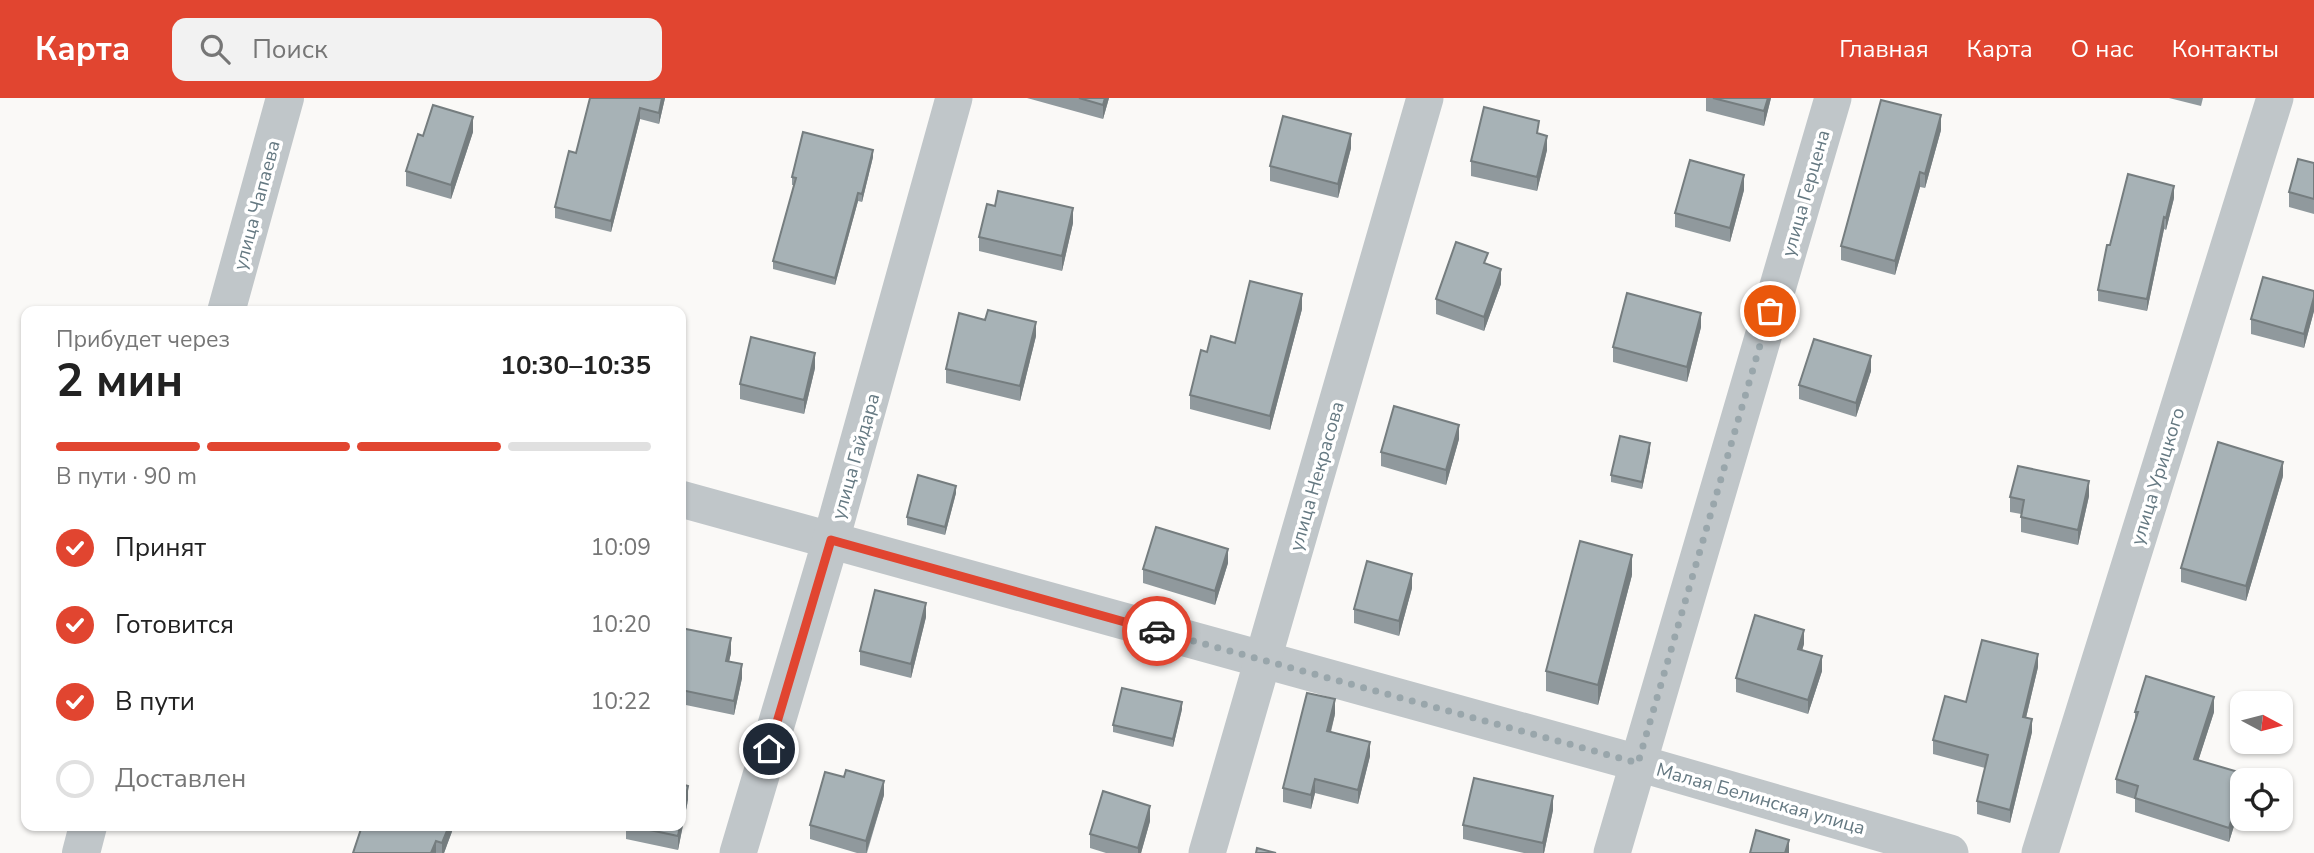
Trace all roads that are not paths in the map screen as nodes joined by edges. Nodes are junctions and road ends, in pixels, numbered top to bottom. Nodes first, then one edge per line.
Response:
1 (285, 98) edge
2 (954, 98) edge
3 (1425, 98) edge
4 (1833, 98) edge
5 (2274, 98) edge
6 (228, 306) edge
7 (686, 500) edge
8 (831, 540) junction
9 (1263, 661) junction
10 (1638, 763) junction
11 (87, 831) edge
12 (81, 853) edge
13 (738, 853) edge
14 (1207, 853) edge
15 (1612, 853) edge
16 (1950, 853) edge
17 (2040, 853) edge

1 - 6 street, улица Чапаева
2 - 8 street, улица Гайдара
3 - 9 street, улица Некрасова
4 - 10 street, улица Герцена
5 - 17 street, улица Урицкого
7 - 8 street, Малая Белинская улица
8 - 9 street, Малая Белинская улица
8 - 13 street, улица Гайдара
9 - 10 street, Малая Белинская улица
9 - 14 street, улица Некрасова
10 - 15 street, улица Герцена
10 - 16 street, Малая Белинская улица
11 - 12 street

